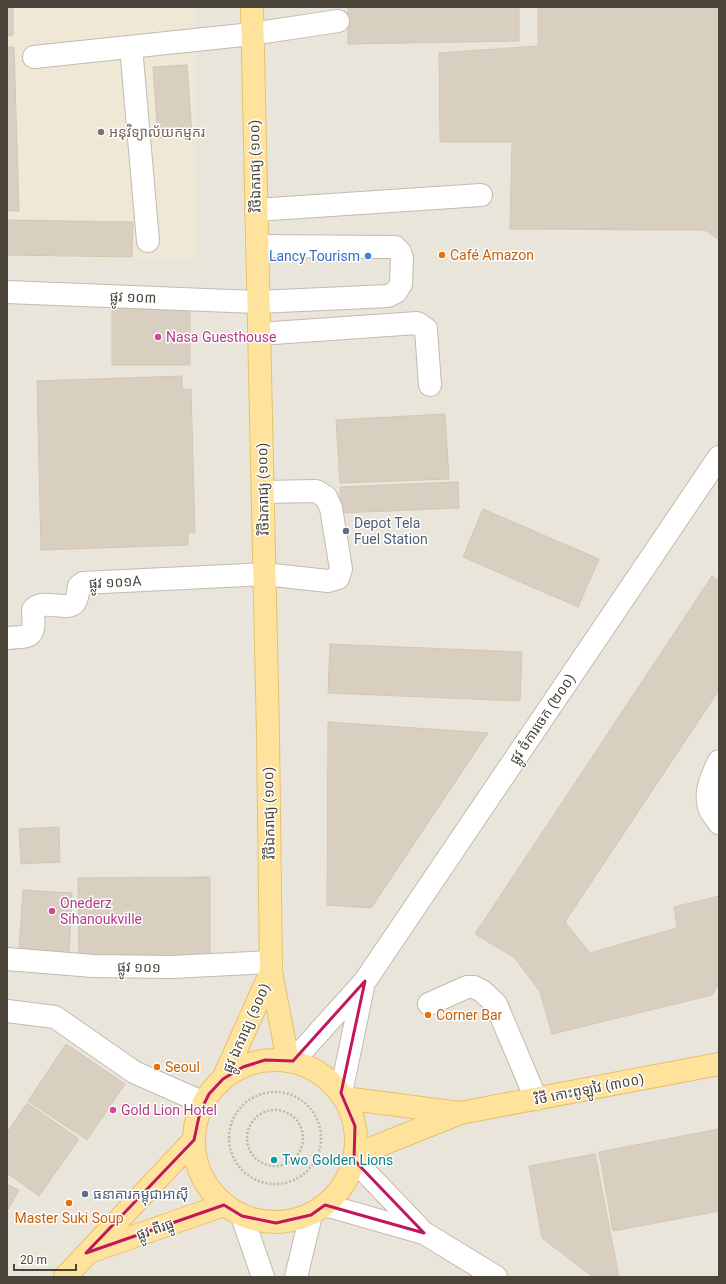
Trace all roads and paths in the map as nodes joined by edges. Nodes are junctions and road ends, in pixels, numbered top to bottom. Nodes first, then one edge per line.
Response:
1 (252, 7) edge
2 (338, 22) dead end
3 (252, 34) junction
4 (131, 47) junction
5 (34, 57) dead end
6 (481, 195) dead end
7 (256, 210) junction
8 (148, 241) dead end
9 (257, 246) junction
10 (7, 292) edge
11 (258, 302) junction
12 (259, 334) junction
13 (430, 385) dead end
14 (719, 457) edge
15 (263, 492) junction
16 (264, 574) junction
17 (7, 638) edge
18 (719, 761) edge
19 (719, 823) edge
20 (7, 959) edge
21 (271, 967) junction
22 (365, 981) junction
23 (429, 1004) dead end
24 (7, 1011) edge
25 (290, 1061) junction
26 (719, 1064) edge
27 (224, 1078) junction
28 (256, 1096) joint
29 (343, 1096) junction
30 (536, 1099) junction
31 (204, 1104) junction
32 (264, 1111) joint
33 (460, 1113) junction
34 (194, 1140) junction
35 (355, 1157) junction
36 (224, 1205) junction
37 (318, 1210) junction
38 (242, 1216) junction
39 (424, 1233) junction
40 (86, 1253) junction
41 (65, 1277) edge
42 (263, 1277) edge
43 (296, 1277) edge
44 (496, 1277) edge

1 - 3 main road, វិថីឯករាជ្យ (១០០)
2 - 3 street
3 - 4 street
3 - 7 main road, វិថីឯករាជ្យ (១០០)
4 - 5 street
4 - 8 street
6 - 7 street
7 - 9 main road, វិថីឯករាជ្យ (១០០)
9 - 11 main road, វិថីឯករាជ្យ (១០០)
9 - 11 street, ផ្លូវ ១០៣
10 - 11 street, ផ្លូវ ១០៣
11 - 12 main road, វិថីឯករាជ្យ (១០០)
12 - 13 street
12 - 15 main road, វិថីឯករាជ្យ (១០០)
14 - 22 street, ផ្លូវ ចំការចេក (២០០)
15 - 16 main road, វិថីឯករាជ្យ (១០០)
15 - 16 street
16 - 17 street, ផ្លូវ ១០១A
16 - 21 main road, វិថីឯករាជ្យ (១០០)
18 - 19 street
20 - 21 street, ផ្លូវ ១០១
21 - 25 main road, ផ្លូវ ឯករាជ្យ (១០០)
21 - 27 main road, ផ្លូវ ឯករាជ្យ (១០០)
22 - 25 street, ផ្លូវ ចំការចេក (២០០)
22 - 29 street, ផ្លូវ ចំការចេក (២០០)
23 - 30 street
24 - 31 street
25 - 27 main road
25 - 29 main road
26 - 30 main road, វិថី កោះពូឡូវៃ (៣០០)
27 - 31 main road
28 - 28 path
29 - 33 main road
29 - 35 main road
30 - 33 main road, វិថី កោះពូឡូវៃ (៣០០)
31 - 34 main road
32 - 32 path
33 - 35 main road
34 - 36 main road
34 - 40 main road, ផ្លូវ ពីរធ្នូ
35 - 37 main road
35 - 39 street
36 - 38 main road
36 - 40 main road, ផ្លូវ ពីរធ្នូ
37 - 38 main road
37 - 39 street
37 - 43 street
38 - 42 street
39 - 44 street
40 - 41 main road, ផ្លូវ ពីរធ្នូ

